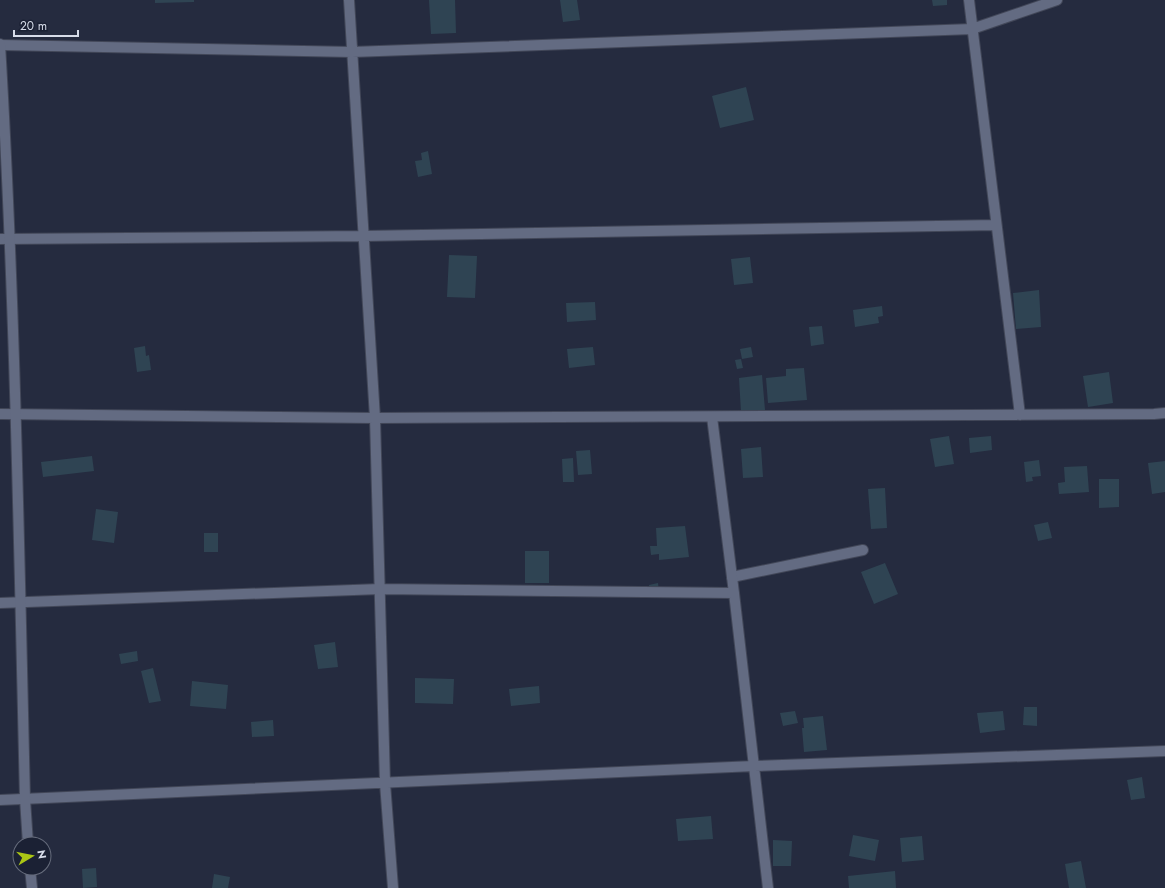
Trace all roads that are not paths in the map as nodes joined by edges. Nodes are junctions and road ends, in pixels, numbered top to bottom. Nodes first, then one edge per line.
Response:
1 (348, 0) edge
2 (968, 0) edge
3 (1057, 0) edge
4 (972, 29) junction
5 (0, 45) edge
6 (352, 52) junction
7 (996, 225) junction
8 (363, 236) junction
9 (5, 239) edge
10 (1165, 413) edge
11 (0, 414) edge
12 (16, 414) junction
13 (1020, 415) junction
14 (712, 417) junction
15 (375, 418) junction
16 (863, 550) dead end
17 (732, 577) junction
18 (380, 589) junction
19 (734, 593) junction
20 (20, 602) junction
21 (0, 603) edge
22 (1165, 752) edge
23 (754, 766) junction
24 (385, 783) junction
25 (25, 799) junction
26 (0, 800) edge
27 (27, 836) edge
28 (31, 876) edge
29 (32, 888) edge
30 (393, 888) edge
31 (768, 888) edge

1 - 6 street
2 - 4 street
3 - 4 street
4 - 6 street
4 - 7 street
5 - 6 street
5 - 9 street
6 - 8 street
7 - 8 street
7 - 13 street
8 - 9 street
8 - 15 street
9 - 12 street
10 - 13 street
11 - 12 street
12 - 15 street
12 - 20 street
13 - 14 street
14 - 15 street
14 - 17 street
15 - 18 street
16 - 17 street
17 - 19 street
18 - 19 street
18 - 20 street
18 - 24 street
19 - 23 street
20 - 21 street
20 - 25 street
22 - 23 street
23 - 24 street
23 - 31 street
24 - 25 street
24 - 30 street
25 - 26 street
25 - 27 street
28 - 29 street

